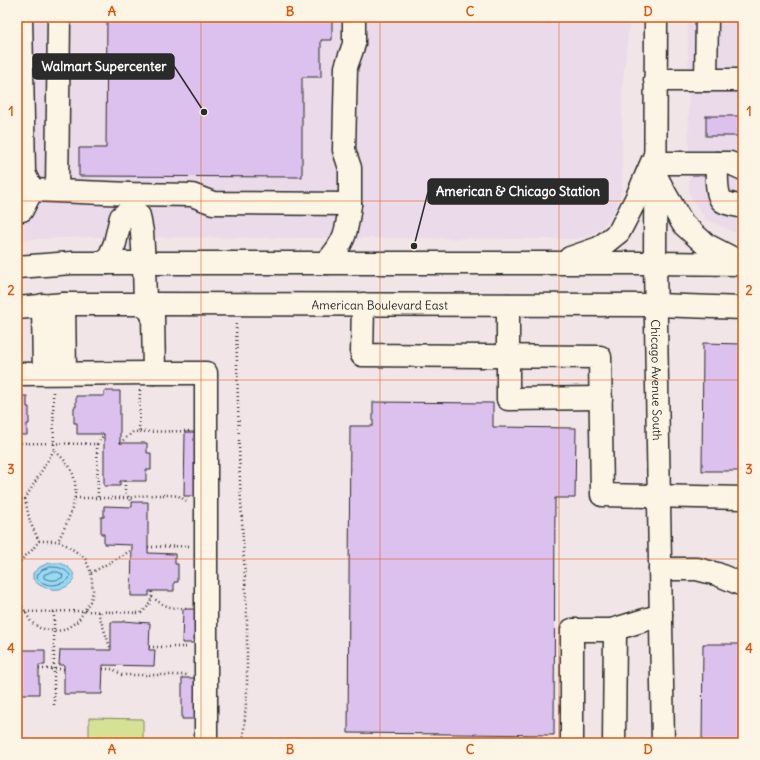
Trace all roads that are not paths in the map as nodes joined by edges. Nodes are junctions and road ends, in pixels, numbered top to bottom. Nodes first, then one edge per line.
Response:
1 (21, 17) edge
2 (59, 17) edge
3 (354, 17) edge
4 (656, 17) edge
5 (707, 17) edge
6 (655, 80) junction
7 (706, 80) junction
8 (743, 80) edge
9 (717, 163) junction
10 (655, 164) junction
11 (743, 169) edge
12 (32, 190) junction
13 (57, 190) junction
14 (130, 202) junction
15 (350, 204) junction
16 (743, 207) edge
17 (17, 211) edge
18 (107, 263) junction
19 (144, 263) junction
20 (326, 263) junction
21 (558, 263) junction
22 (655, 263) junction
23 (743, 264) edge
24 (17, 267) edge
25 (64, 304) junction
26 (145, 304) junction
27 (363, 304) junction
28 (43, 305) junction
29 (508, 305) junction
30 (656, 305) junction
31 (17, 308) edge
32 (743, 308) edge
33 (508, 356) junction
34 (147, 372) junction
35 (54, 373) junction
36 (17, 374) edge
37 (601, 398) junction
38 (659, 496) junction
39 (743, 498) edge
40 (660, 569) junction
41 (743, 586) edge
42 (661, 615) junction
43 (615, 629) junction
44 (206, 743) edge
45 (572, 743) edge
46 (614, 743) edge
47 (663, 743) edge

1 - 12 main road
2 - 13 main road
3 - 15 main road
4 - 6 main road, Chicago Avenue South
5 - 7 main road
6 - 7 main road
6 - 10 main road, Chicago Avenue South
7 - 8 main road
9 - 10 main road
9 - 11 main road
9 - 16 main road
10 - 21 main road
10 - 22 main road, Chicago Avenue South
10 - 23 main road
12 - 13 main road
12 - 17 main road
13 - 14 main road
14 - 15 main road
14 - 18 main road
14 - 19 main road
15 - 20 main road
18 - 19 main road
18 - 24 main road
19 - 20 main road
19 - 26 main road
20 - 21 main road
21 - 22 main road
22 - 23 main road
22 - 30 main road, Chicago Avenue South
25 - 26 main road, American Boulevard East
25 - 28 main road, American Boulevard East
25 - 35 main road
26 - 27 main road, American Boulevard East
26 - 34 main road
27 - 29 main road, American Boulevard East
27 - 33 main road
28 - 31 main road, American Boulevard East
28 - 35 main road
29 - 30 main road, American Boulevard East
29 - 33 main road
30 - 32 main road, American Boulevard East
30 - 38 main road, Chicago Avenue South
33 - 37 main road
33 - 37 main road
34 - 35 main road
34 - 44 main road
35 - 36 main road
37 - 38 main road
38 - 39 main road
38 - 40 main road, Chicago Avenue South
40 - 41 main road
40 - 42 main road, Chicago Avenue South
42 - 43 main road
42 - 47 main road, Chicago Avenue South
43 - 45 main road
43 - 46 main road

